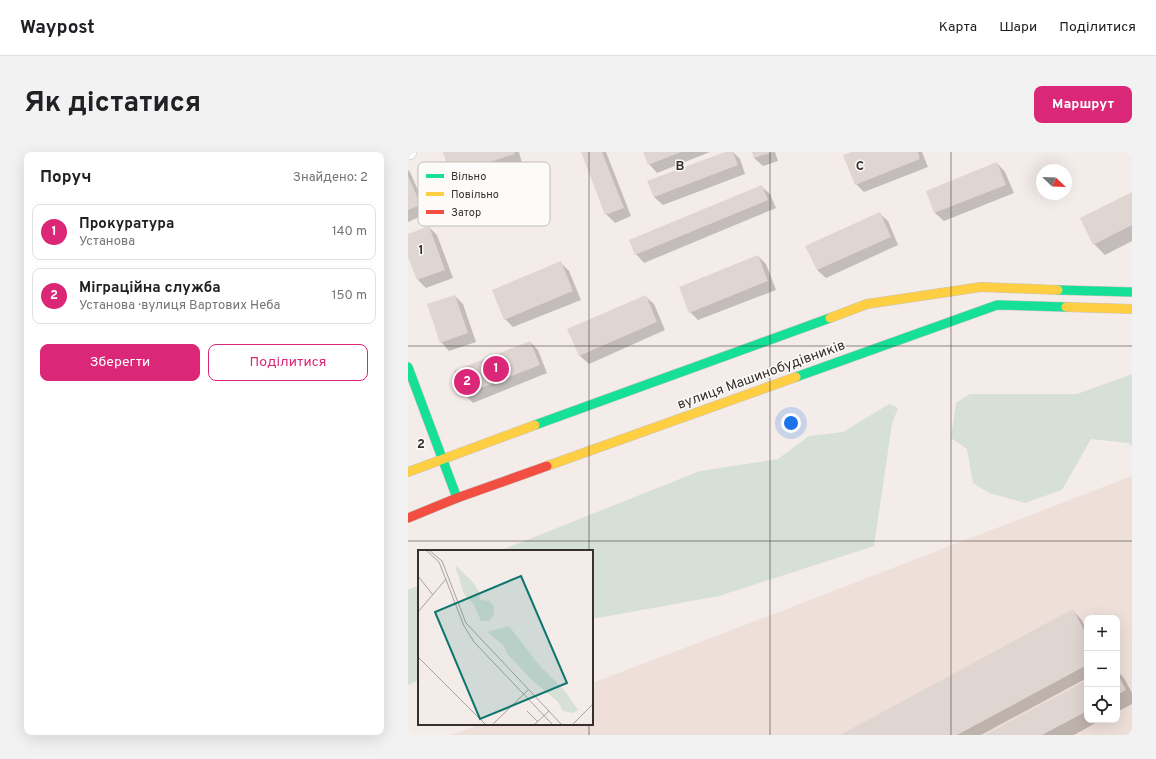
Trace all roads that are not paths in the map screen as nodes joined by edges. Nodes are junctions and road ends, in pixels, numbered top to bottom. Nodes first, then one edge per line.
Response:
1 (1132, 292) edge
2 (1132, 309) edge
3 (408, 367) edge
4 (442, 459) junction
5 (408, 472) edge
6 (457, 498) junction
7 (408, 518) edge

1 - 4 street
2 - 6 street, вулиця Машинобудівників
3 - 4 street
4 - 5 street
4 - 6 street
6 - 7 street, вулиця Машинобудівників

